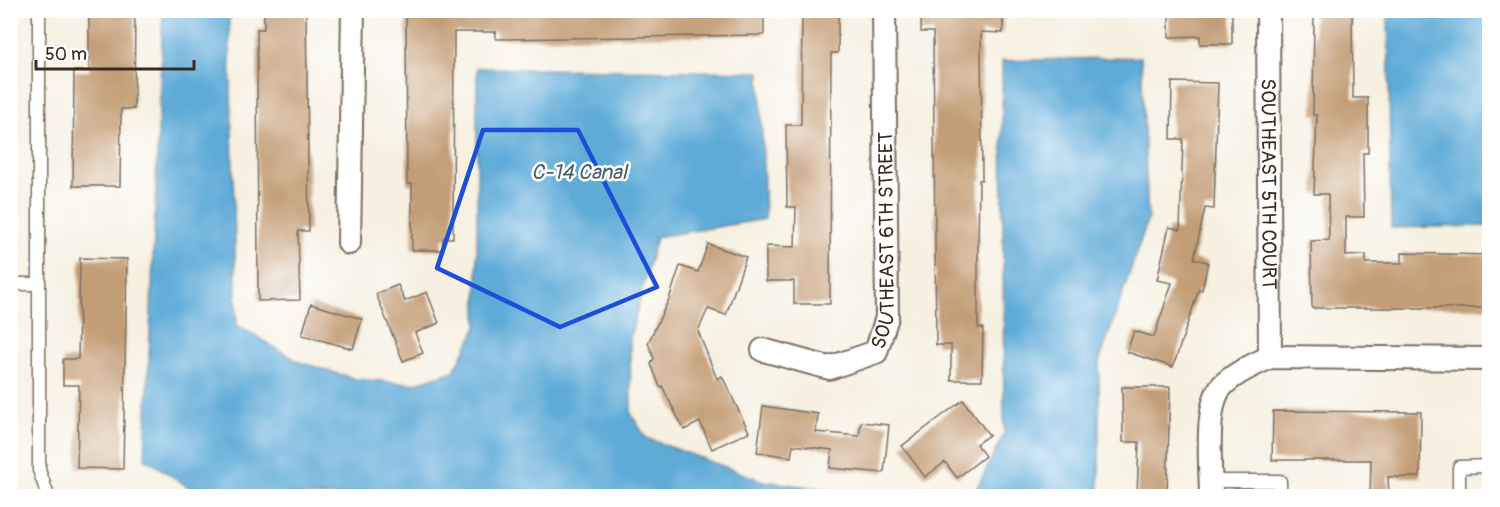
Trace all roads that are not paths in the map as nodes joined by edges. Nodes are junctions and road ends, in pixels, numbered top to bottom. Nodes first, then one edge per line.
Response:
1 (39, 10) edge
2 (353, 10) edge
3 (884, 10) edge
4 (1268, 10) edge
5 (349, 243) dead end
6 (10, 284) edge
7 (39, 284) junction
8 (763, 350) dead end
9 (1270, 357) junction
10 (1490, 359) edge
11 (1490, 466) edge
12 (1211, 489) edge
13 (48, 496) edge
14 (1280, 496) edge
15 (1459, 496) edge

1 - 7 lane
2 - 5 street
3 - 8 street, SOUTHEAST 6TH STREET
4 - 9 street, SOUTHEAST 5TH COURT
6 - 7 lane
7 - 13 lane
9 - 10 street
9 - 12 street
11 - 15 lane
12 - 14 lane

